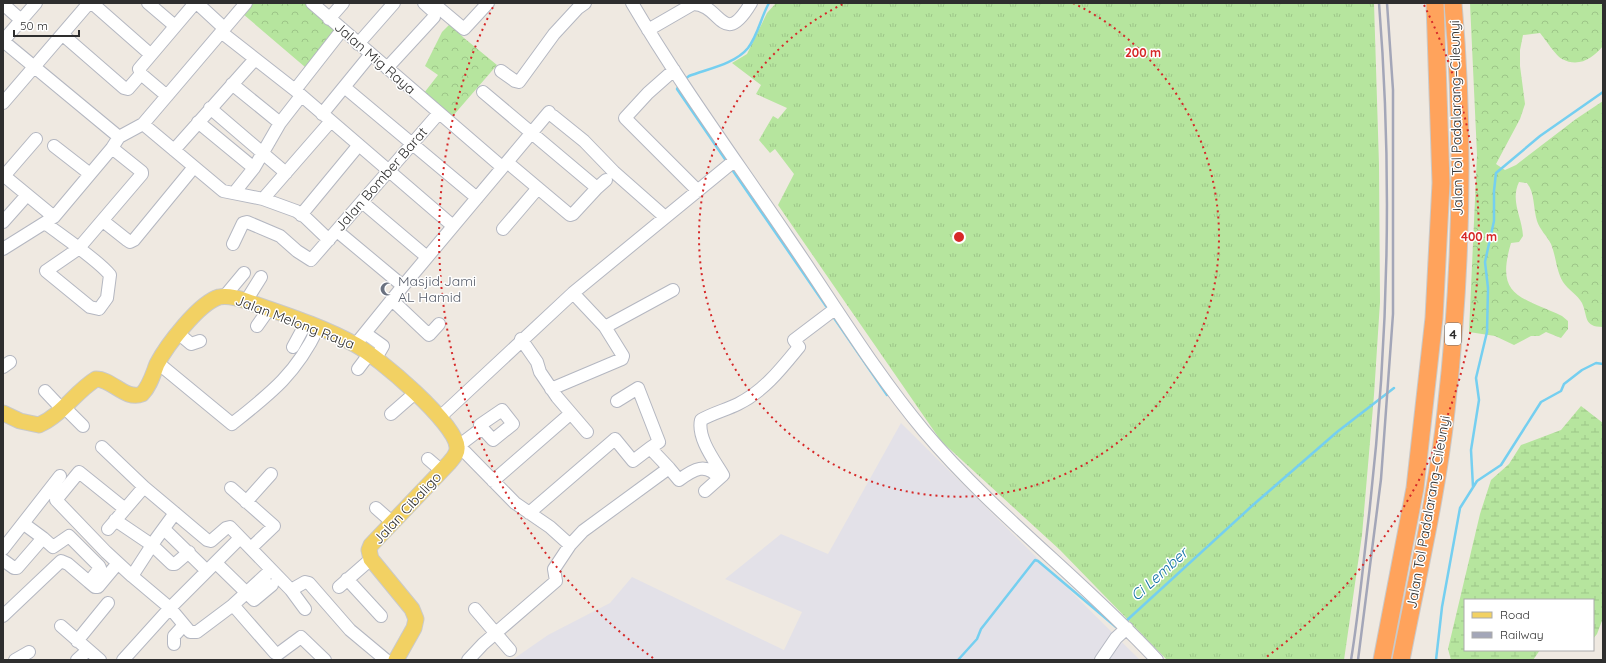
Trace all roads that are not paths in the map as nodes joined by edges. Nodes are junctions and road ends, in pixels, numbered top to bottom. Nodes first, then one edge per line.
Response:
1 (36, 3) edge
2 (91, 3) edge
3 (148, 3) edge
4 (196, 3) edge
5 (246, 3) edge
6 (312, 3) edge
7 (343, 3) edge
8 (394, 3) edge
9 (424, 3) edge
10 (433, 3) edge
11 (488, 3) edge
12 (586, 3) edge
13 (632, 3) edge
14 (751, 3) edge
15 (1435, 3) edge
16 (1453, 3) edge
17 (3, 4) edge
18 (329, 19) junction
19 (22, 20) junction
20 (175, 26) junction
21 (223, 30) junction
22 (342, 30) junction
23 (648, 30) junction
24 (63, 35) junction
25 (3, 41) edge
26 (358, 44) junction
27 (150, 54) junction
28 (371, 54) junction
29 (254, 59) junction
30 (34, 68) junction
31 (387, 68) junction
32 (501, 71) dead end
33 (676, 73) junction
34 (141, 74) junction
35 (232, 84) junction
36 (349, 91) dead end
37 (483, 92) dead end
38 (298, 93) junction
39 (167, 96) junction
40 (3, 103) edge
41 (210, 108) junction
42 (439, 113) junction
43 (327, 118) junction
44 (198, 122) junction
45 (280, 123) junction
46 (143, 124) junction
47 (532, 134) junction
48 (119, 137) junction
49 (36, 139) dead end
50 (412, 142) junction
51 (54, 146) dead end
52 (358, 146) junction
53 (112, 148) junction
54 (174, 150) junction
55 (262, 152) junction
56 (505, 165) junction
57 (730, 165) junction
58 (194, 167) junction
59 (254, 168) junction
60 (388, 171) junction
61 (286, 173) junction
62 (90, 174) junction
63 (3, 176) edge
64 (538, 188) junction
65 (698, 191) junction
66 (234, 194) junction
67 (26, 195) junction
68 (477, 198) junction
69 (263, 199) junction
70 (362, 202) junction
71 (301, 215) junction
72 (666, 217) junction
73 (50, 220) junction
74 (103, 221) junction
75 (3, 222) edge
76 (453, 226) junction
77 (503, 229) dead end
78 (333, 235) junction
79 (233, 244) dead end
80 (78, 248) junction
81 (3, 249) edge
82 (427, 257) junction
83 (244, 273) dead end
84 (261, 277) dead end
85 (403, 286) junction
86 (673, 290) dead end
87 (573, 293) junction
88 (224, 296) junction
89 (392, 300) junction
90 (246, 301) junction
91 (269, 309) junction
92 (832, 311) junction
93 (439, 324) dead end
94 (257, 326) dead end
95 (312, 326) junction
96 (605, 327) junction
97 (366, 333) junction
98 (178, 334) junction
99 (521, 339) junction
100 (200, 341) dead end
101 (356, 344) junction
102 (293, 347) dead end
103 (373, 356) junction
104 (158, 363) junction
105 (358, 369) dead end
106 (551, 389) junction
107 (45, 390) dead end
108 (415, 393) junction
109 (617, 401) dead end
110 (60, 406) junction
111 (3, 413) edge
112 (391, 414) dead end
113 (570, 414) junction
114 (440, 417) junction
115 (83, 426) dead end
116 (482, 428) dead end
117 (587, 432) dead end
118 (457, 447) junction
119 (102, 448) dead end
120 (650, 448) junction
121 (428, 459) dead end
122 (669, 468) junction
123 (442, 471) junction
124 (271, 474) dead end
125 (60, 476) dead end
126 (720, 478) junction
127 (493, 481) junction
128 (144, 487) junction
129 (231, 488) dead end
130 (704, 490) dead end
131 (246, 502) junction
132 (376, 508) dead end
133 (125, 509) junction
134 (529, 512) junction
135 (176, 513) junction
136 (393, 523) junction
137 (24, 524) junction
138 (164, 528) junction
139 (43, 538) junction
140 (240, 538) junction
141 (152, 545) junction
142 (570, 545) junction
143 (251, 548) junction
144 (3, 549) edge
145 (189, 552) junction
146 (371, 559) junction
147 (3, 560) edge
148 (118, 563) junction
149 (212, 567) junction
150 (271, 570) junction
151 (132, 576) junction
152 (89, 582) junction
153 (272, 586) dead end
154 (291, 590) junction
155 (247, 592) junction
156 (108, 603) dead end
157 (233, 605) junction
158 (170, 608) junction
159 (305, 609) dead end
160 (476, 609) dead end
161 (3, 616) edge
162 (381, 616) dead end
163 (184, 625) junction
164 (61, 626) dead end
165 (1122, 629) junction
166 (496, 633) junction
167 (77, 641) junction
168 (174, 644) dead end
169 (88, 650) junction
170 (510, 650) dead end
171 (29, 652) dead end
172 (15, 660) edge
173 (77, 660) edge
174 (100, 660) edge
175 (123, 660) edge
176 (325, 660) edge
177 (386, 660) edge
178 (396, 660) edge
179 (468, 660) edge
180 (1101, 660) edge
181 (1156, 660) edge
182 (1382, 660) edge
183 (1401, 660) edge

1 - 19 street
2 - 24 street
2 - 27 street
3 - 20 street
4 - 20 street
4 - 21 street
5 - 21 street
6 - 18 street, Jalan Mig Raya
7 - 18 street
8 - 26 street
9 - 31 street
10 - 11 street
12 - 32 street
13 - 23 street
14 - 23 street
15 - 182 highway, Jalan Tol Padalarang–Cileunyi / 4
16 - 183 highway, Jalan Tol Padalarang–Cileunyi / 4
17 - 19 street
18 - 22 street, Jalan Mig Raya
19 - 25 street
20 - 27 street
21 - 29 street
21 - 39 street
22 - 26 street, Jalan Mig Raya
22 - 38 street
23 - 33 street
24 - 30 street
24 - 34 street
25 - 30 street
26 - 28 street, Jalan Mig Raya
27 - 34 street
28 - 31 street, Jalan Mig Raya
28 - 43 street
29 - 35 street
29 - 38 street
30 - 40 street
30 - 48 street
31 - 42 street, Jalan Mig Raya
33 - 57 street
33 - 65 street
34 - 39 street
35 - 41 street
35 - 45 street
36 - 50 street
37 - 47 street
38 - 43 street
38 - 45 street
39 - 46 street
41 - 44 street
41 - 55 street
42 - 50 street, Jalan Bomber Barat
42 - 56 street, Jalan Mig Raya
43 - 52 street
43 - 61 street
44 - 54 street
44 - 59 street
45 - 55 street
46 - 48 street
46 - 54 street, Jalan Bomber Barat
47 - 56 street
47 - 64 street, Jalan Mig Raya
47 - 72 street
48 - 53 street
49 - 63 street
50 - 60 street, Jalan Bomber Barat
50 - 68 street
51 - 62 street
52 - 60 street
52 - 71 street
53 - 62 street
53 - 74 street
54 - 58 street, Jalan Bomber Barat
55 - 59 street
55 - 61 street
56 - 64 street, Jalan Mig Raya
56 - 68 street
57 - 65 street
57 - 92 street
58 - 66 street, Jalan Bomber Barat
58 - 74 street
59 - 66 street
60 - 70 street, Jalan Bomber Barat
60 - 76 street
61 - 69 street
62 - 73 street
63 - 67 street
64 - 77 street
65 - 72 street
66 - 69 street, Jalan Bomber Barat
67 - 73 street
67 - 75 street
68 - 76 street
69 - 71 street, Jalan Bomber Barat
70 - 78 street, Jalan Bomber Barat
70 - 82 street
71 - 78 street, Jalan Bomber Barat
72 - 87 street
73 - 80 street
73 - 81 street
74 - 80 street
76 - 82 street
78 - 79 street
78 - 85 street
80 - 80 street
82 - 85 street
83 - 88 street
84 - 90 street
85 - 89 street
86 - 96 street
87 - 96 street
87 - 99 street
88 - 90 main road, Jalan Melong Raya
88 - 98 main road, Jalan Melong Raya
89 - 93 street
89 - 97 street
90 - 91 main road, Jalan Melong Raya
91 - 94 street
91 - 95 main road, Jalan Melong Raya
92 - 126 street
92 - 165 street
95 - 101 main road, Jalan Melong Raya
95 - 102 street
95 - 104 street
96 - 106 street
97 - 101 street
97 - 103 street
98 - 100 street
98 - 104 main road, Jalan Melong Raya
99 - 106 street
99 - 114 street
101 - 103 main road, Jalan Melong Raya
103 - 105 street
103 - 108 main road, Jalan Melong Raya
104 - 110 main road, Jalan Melong Raya
106 - 113 street
107 - 110 street
108 - 112 street
108 - 114 main road, Jalan Melong Raya
109 - 120 street
110 - 111 main road, Jalan Melong Raya
110 - 115 street
113 - 117 street
113 - 127 street
114 - 118 main road
116 - 118 street
118 - 123 main road, Jalan Cibaligo
118 - 127 street
119 - 128 street
120 - 122 street
120 - 134 street
121 - 123 street
122 - 126 street
122 - 142 street
123 - 136 main road, Jalan Cibaligo
124 - 131 street
125 - 137 street
126 - 130 street
127 - 134 street
128 - 133 street
128 - 135 street
129 - 131 street
131 - 143 street
132 - 136 street
133 - 141 street
133 - 148 street
134 - 142 street
135 - 138 street
135 - 140 street
136 - 146 main road, Jalan Cibaligo
137 - 139 street
137 - 144 street
138 - 141 street
138 - 145 street
139 - 147 street
139 - 152 street
140 - 143 street
140 - 149 street
141 - 145 street
141 - 151 street
142 - 166 street
143 - 150 street
145 - 149 street
146 - 162 street
146 - 178 main road, Jalan Cibaligo
148 - 151 street
148 - 152 street
149 - 155 street
149 - 158 street
150 - 154 street
150 - 155 street
151 - 158 street
152 - 161 street
153 - 155 street
154 - 159 street
154 - 177 street
155 - 157 street
156 - 167 street
157 - 163 street
157 - 176 street
158 - 163 street
158 - 175 street
160 - 166 street
163 - 168 street
164 - 167 street
165 - 180 street
165 - 181 street
166 - 170 street
166 - 179 street
167 - 169 street
169 - 173 street
169 - 174 street
171 - 172 street

